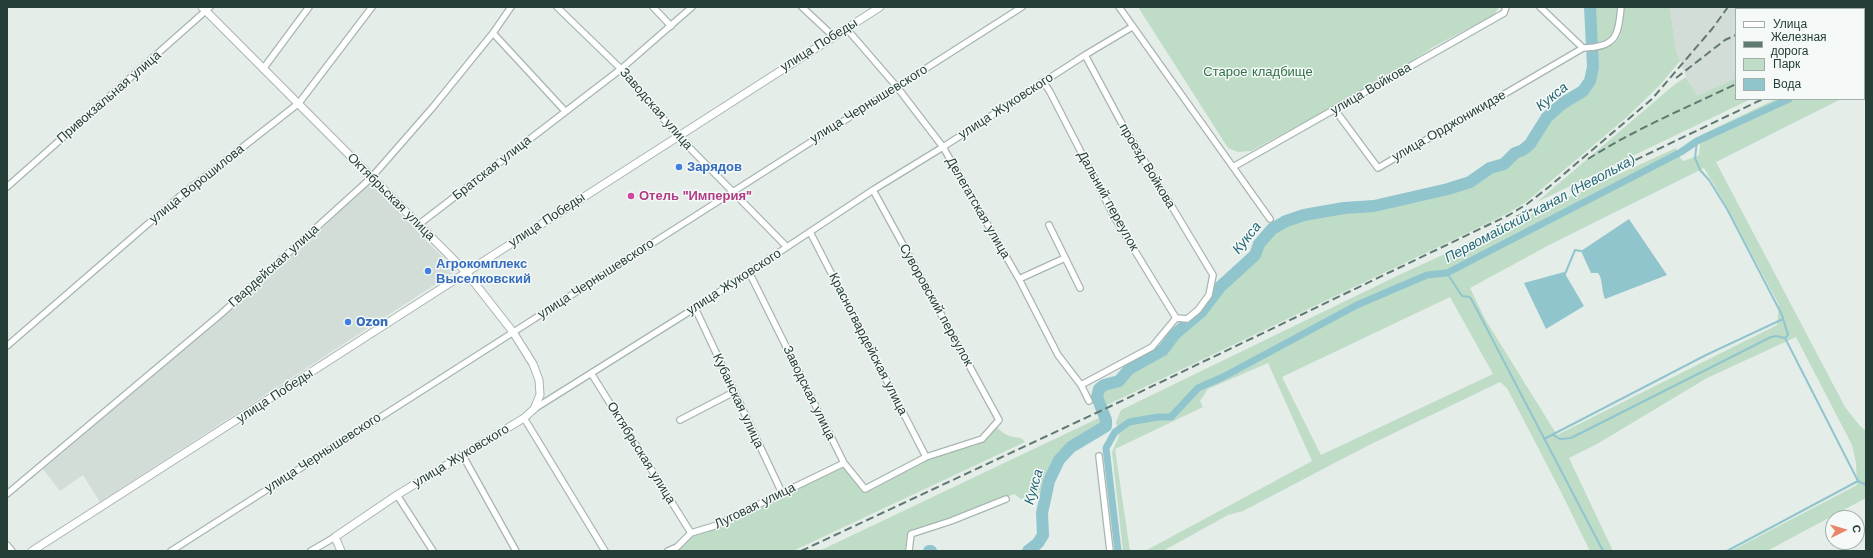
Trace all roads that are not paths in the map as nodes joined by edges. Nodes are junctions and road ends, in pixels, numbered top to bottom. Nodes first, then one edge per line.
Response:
1 (309, 7) edge
2 (372, 7) edge
3 (511, 7) edge
4 (557, 7) edge
5 (653, 7) edge
6 (692, 7) edge
7 (802, 7) edge
8 (880, 7) edge
9 (1022, 7) edge
10 (1119, 7) edge
11 (1506, 7) edge
12 (1540, 7) edge
13 (1621, 7) edge
14 (206, 8) edge
15 (671, 26) junction
16 (1132, 27) junction
17 (846, 28) junction
18 (493, 33) junction
19 (834, 36) junction
20 (1583, 48) junction
21 (1085, 55) junction
22 (263, 69) junction
23 (621, 69) junction
24 (1043, 81) junction
25 (897, 87) junction
26 (299, 103) junction
27 (1335, 110) junction
28 (565, 111) junction
29 (678, 136) junction
30 (943, 147) junction
31 (1234, 166) junction
32 (371, 178) junction
33 (7, 187) edge
34 (873, 190) junction
35 (732, 191) junction
36 (1270, 219) dead end
37 (418, 225) junction
38 (1049, 225) dead end
39 (810, 232) junction
40 (787, 247) junction
41 (1065, 258) junction
42 (466, 272) junction
43 (749, 272) junction
44 (1019, 279) junction
45 (1080, 288) dead end
46 (695, 308) junction
47 (1176, 318) junction
48 (513, 332) junction
49 (7, 346) edge
50 (591, 374) junction
51 (1081, 385) junction
52 (734, 392) junction
53 (1089, 401) dead end
54 (534, 409) junction
55 (524, 418) junction
56 (680, 420) dead end
57 (463, 456) junction
58 (1100, 456) dead end
59 (926, 457) junction
60 (844, 463) junction
61 (782, 493) junction
62 (7, 494) edge
63 (397, 495) junction
64 (1006, 499) dead end
65 (691, 533) junction
66 (335, 537) junction
67 (7, 545) edge
68 (12, 551) edge
69 (32, 551) edge
70 (171, 551) edge
71 (312, 551) edge
72 (341, 551) edge
73 (433, 551) edge
74 (516, 551) edge
75 (605, 551) edge
76 (668, 551) edge
77 (909, 551) edge
78 (1110, 551) edge

1 - 22 street
2 - 26 street, улица Ворошилова
3 - 18 street, Гвардейская улица
4 - 23 street, Заводская улица
5 - 15 street
6 - 15 street, Братская улица
7 - 19 street
8 - 17 street, улица Победы
9 - 25 street, улица Чернышевского
10 - 16 street
11 - 27 street, улица Войкова
12 - 20 street
13 - 20 street
14 - 22 street, Октябрьская улица
14 - 33 street, Привокзальная улица
15 - 23 street, Братская улица
16 - 21 street, улица Жуковского
16 - 31 street
17 - 19 street, улица Победы
17 - 25 street, Делегатская улица
18 - 28 street
18 - 32 street, Гвардейская улица
19 - 29 street, улица Победы
20 - 27 street, улица Орджоникидзе
21 - 24 street, улица Жуковского
21 - 47 street, проезд Войкова
22 - 26 street, Октябрьская улица
23 - 28 street, Братская улица
23 - 29 street, Заводская улица
24 - 30 street, улица Жуковского
24 - 47 street, Дальний переулок
25 - 30 street, Делегатская улица
25 - 35 street, улица Чернышевского
26 - 32 street, Октябрьская улица
26 - 49 street, улица Ворошилова
27 - 31 street, улица Войкова
28 - 37 street, Братская улица
29 - 35 street, Заводская улица
29 - 42 street, улица Победы
30 - 34 street, улица Жуковского
30 - 44 street, Делегатская улица
31 - 36 street
32 - 37 street, Октябрьская улица
32 - 62 street, Гвардейская улица
34 - 39 street, улица Жуковского
34 - 59 street, Суворовский переулок
35 - 40 street, Заводская улица
35 - 48 street, улица Чернышевского
37 - 42 street, Октябрьская улица
38 - 41 street
39 - 40 street, улица Жуковского
39 - 59 street, Красногвардейская улица
40 - 43 street, улица Жуковского
41 - 44 street
41 - 45 street
42 - 48 street, Октябрьская улица
42 - 69 street, улица Победы
43 - 46 street, улица Жуковского
43 - 60 street, Заводская улица
44 - 51 street, Делегатская улица
46 - 50 street, улица Жуковского
46 - 52 street, Кубанская улица
47 - 51 street
48 - 54 street, Октябрьская улица
48 - 70 street, улица Чернышевского
50 - 54 street, улица Жуковского
50 - 65 street, Октябрьская улица
51 - 53 street, Делегатская улица
52 - 56 street
52 - 61 street, Кубанская улица
54 - 55 street, улица Жуковского
55 - 57 street, улица Жуковского
55 - 75 street
57 - 63 street, улица Жуковского
57 - 74 street
58 - 78 street
59 - 60 street, Заводская улица
60 - 61 street, Луговая улица
61 - 65 street, Луговая улица
63 - 66 street, улица Жуковского
63 - 73 street
64 - 77 street
65 - 76 street, Луговая улица
66 - 71 street, улица Жуковского
66 - 72 street
67 - 68 street

